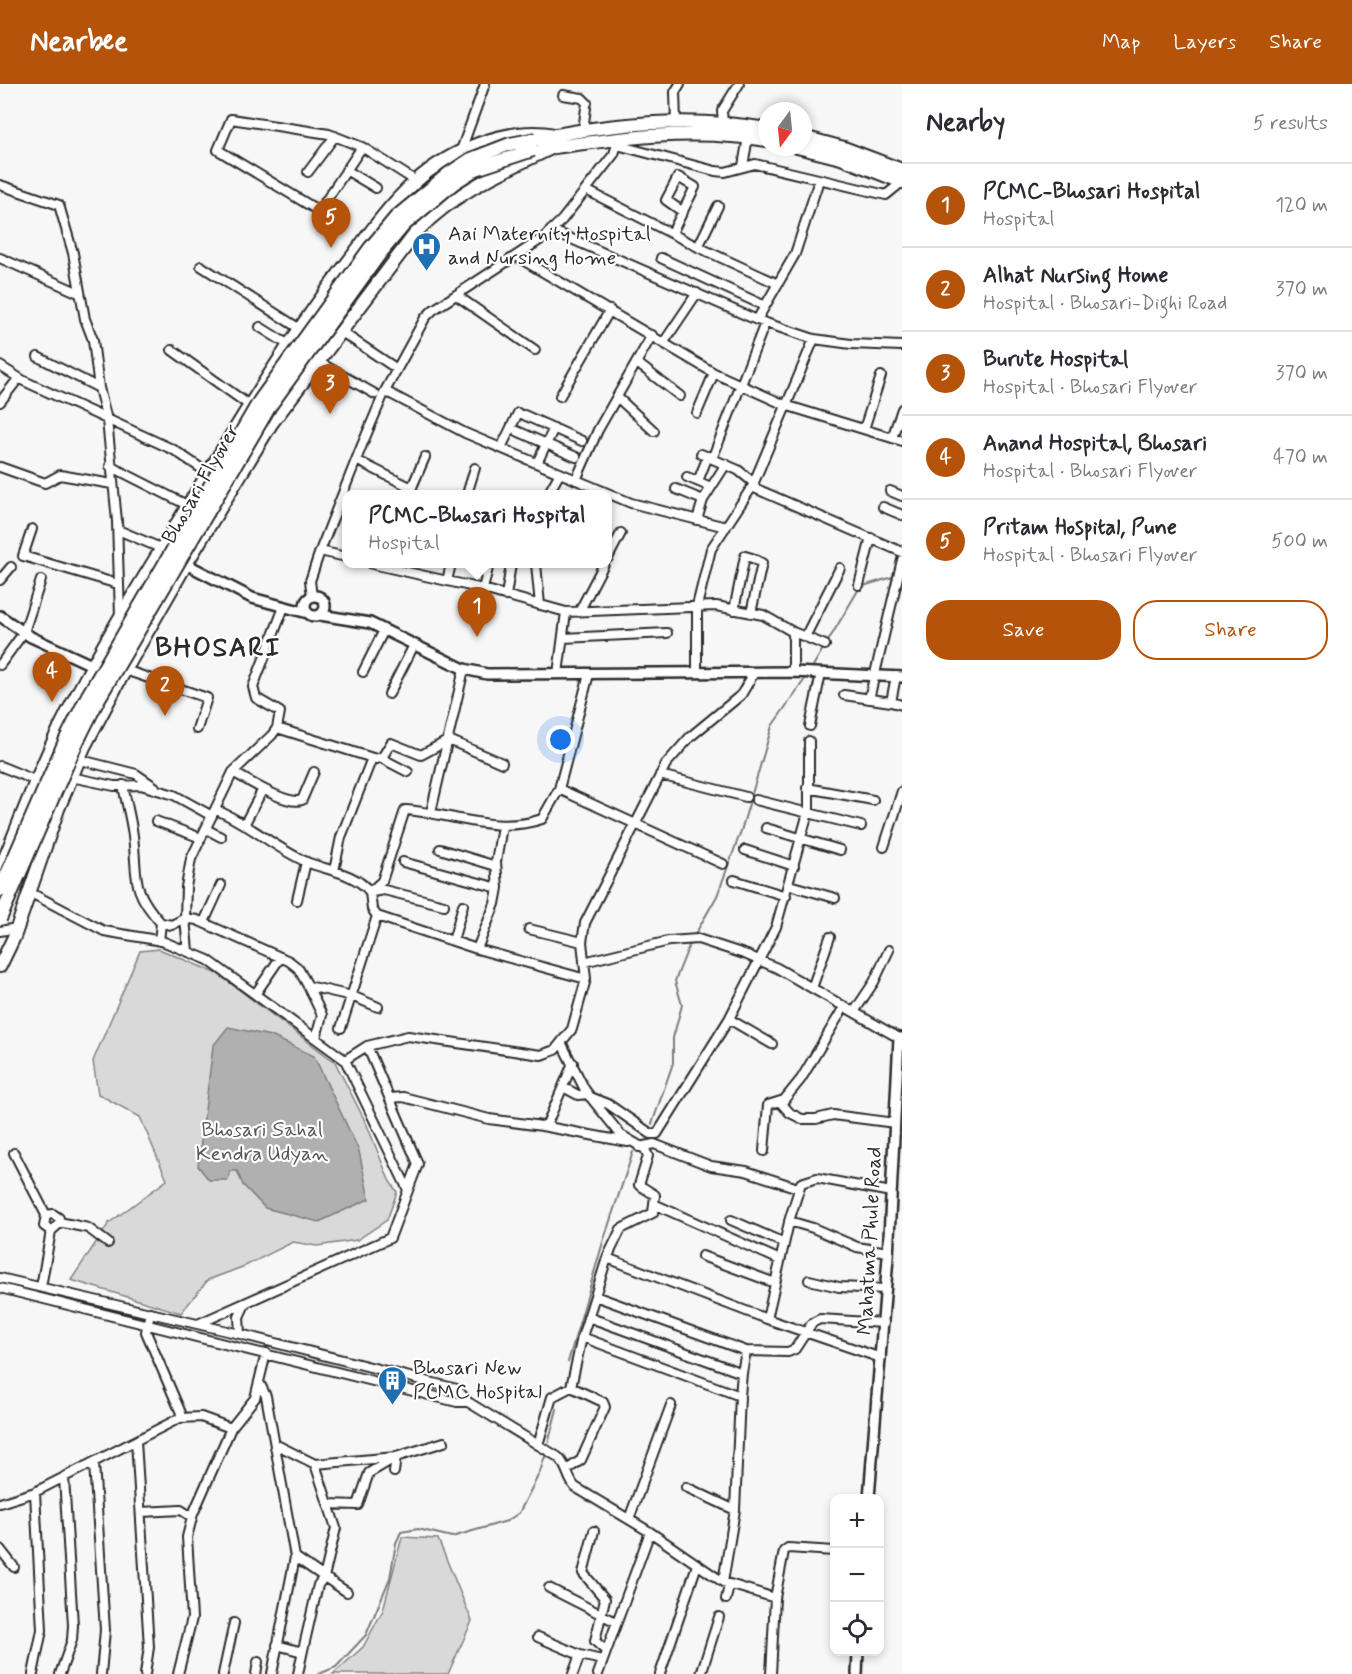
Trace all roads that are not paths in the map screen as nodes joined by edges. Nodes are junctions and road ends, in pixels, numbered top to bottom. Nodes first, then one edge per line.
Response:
1 (485, 84) edge
2 (680, 84) edge
3 (739, 84) edge
4 (563, 95) dead end
5 (676, 122) junction
6 (723, 123) junction
7 (758, 128) edge
8 (583, 130) junction
9 (556, 135) junction
10 (335, 136) junction
11 (748, 137) junction
12 (758, 139) edge
13 (812, 139) edge
14 (618, 141) junction
15 (534, 145) junction
16 (362, 147) junction
17 (553, 147) junction
18 (812, 151) edge
19 (460, 153) junction
20 (743, 166) junction
21 (346, 170) junction
22 (902, 170) edge
23 (308, 172) dead end
24 (819, 180) junction
25 (416, 182) junction
26 (902, 182) edge
27 (0, 185) edge
28 (376, 188) dead end
29 (585, 189) junction
30 (718, 206) dead end
31 (683, 212) junction
32 (551, 230) junction
33 (672, 233) junction
34 (698, 247) junction
35 (516, 256) junction
36 (0, 258) edge
37 (661, 258) dead end
38 (201, 266) dead end
39 (778, 284) junction
40 (79, 293) junction
41 (697, 293) junction
42 (456, 295) junction
43 (765, 306) junction
44 (610, 310) junction
45 (757, 320) junction
46 (765, 323) junction
47 (260, 327) dead end
48 (300, 329) junction
49 (340, 331) junction
50 (652, 335) junction
51 (814, 339) junction
52 (664, 342) junction
53 (289, 345) junction
54 (902, 346) edge
55 (172, 350) dead end
56 (535, 350) dead end
57 (38, 357) dead end
58 (318, 361) junction
59 (637, 363) junction
60 (0, 366) edge
61 (397, 369) junction
62 (714, 373) junction
63 (881, 376) dead end
64 (18, 379) junction
65 (740, 384) junction
66 (99, 388) junction
67 (385, 391) junction
68 (375, 394) dead end
69 (560, 396) dead end
70 (680, 396) dead end
71 (617, 397) junction
72 (0, 402) edge
73 (249, 405) junction
74 (785, 405) junction
75 (902, 409) edge
76 (697, 412) dead end
77 (107, 420) junction
78 (554, 428) junction
79 (864, 429) junction
80 (517, 431) dead end
81 (654, 431) dead end
82 (892, 438) junction
83 (582, 441) dead end
84 (902, 441) edge
85 (546, 444) junction
86 (501, 448) junction
87 (708, 455) junction
88 (425, 457) dead end
89 (576, 457) dead end
90 (356, 460) junction
91 (537, 463) junction
92 (726, 464) junction
93 (110, 466) junction
94 (0, 467) edge
95 (475, 468) dead end
96 (208, 473) junction
97 (560, 473) junction
98 (687, 477) dead end
99 (576, 480) junction
100 (698, 481) junction
101 (112, 484) junction
102 (753, 485) junction
103 (711, 487) junction
104 (676, 489) dead end
105 (344, 490) edge
106 (408, 490) edge
107 (410, 490) edge
108 (468, 490) edge
109 (551, 490) edge
110 (601, 490) edge
111 (890, 491) dead end
112 (612, 494) edge
113 (342, 495) edge
114 (902, 496) edge
115 (703, 500) junction
116 (189, 506) junction
117 (883, 507) dead end
118 (902, 515) edge
119 (697, 520) junction
120 (726, 527) junction
121 (32, 530) dead end
122 (118, 530) junction
123 (621, 533) dead end
124 (871, 538) junction
125 (163, 549) junction
126 (612, 550) edge
127 (320, 551) junction
128 (902, 552) edge
129 (342, 556) edge
130 (902, 560) edge
131 (186, 564) junction
132 (11, 567) dead end
133 (393, 568) edge
134 (450, 568) edge
135 (488, 568) edge
136 (510, 568) edge
137 (536, 568) edge
138 (602, 568) edge
139 (840, 568) dead end
140 (0, 580) edge
141 (41, 580) dead end
142 (447, 581) junction
143 (118, 584) junction
144 (859, 585) dead end
145 (483, 589) junction
146 (312, 596) junction
147 (506, 596) junction
148 (540, 605) junction
149 (697, 606) junction
150 (284, 607) junction
151 (734, 610) junction
152 (566, 612) junction
153 (579, 612) junction
154 (308, 613) junction
155 (751, 613) junction
156 (320, 615) junction
157 (0, 616) edge
158 (120, 620) junction
159 (384, 630) junction
160 (24, 632) junction
161 (792, 632) junction
162 (667, 633) dead end
163 (805, 637) junction
164 (563, 638) junction
165 (414, 645) junction
166 (825, 645) dead end
167 (0, 665) edge
168 (93, 666) junction
169 (464, 669) junction
170 (363, 672) dead end
171 (793, 672) junction
172 (697, 673) junction
173 (754, 673) junction
174 (821, 673) junction
175 (558, 674) junction
176 (589, 674) junction
177 (122, 675) junction
178 (873, 675) junction
179 (899, 677) edge
180 (389, 694) dead end
181 (844, 695) dead end
182 (869, 699) junction
183 (891, 702) junction
184 (902, 705) edge
185 (810, 726) dead end
186 (277, 728) junction
187 (197, 729) dead end
188 (449, 740) junction
189 (809, 741) dead end
190 (50, 751) junction
191 (377, 758) junction
192 (79, 759) junction
193 (502, 763) dead end
194 (0, 766) edge
195 (233, 772) junction
196 (314, 772) dead end
197 (408, 772) dead end
198 (660, 775) junction
199 (71, 777) junction
200 (37, 781) junction
201 (123, 785) junction
202 (807, 788) junction
203 (157, 789) junction
204 (263, 789) junction
205 (559, 789) junction
206 (902, 791) edge
207 (746, 797) dead end
208 (756, 800) dead end
209 (873, 800) dead end
210 (431, 812) junction
211 (214, 813) junction
212 (808, 813) junction
213 (156, 821) dead end
214 (245, 823) junction
215 (634, 823) junction
216 (502, 826) junction
217 (861, 826) dead end
218 (766, 828) dead end
219 (206, 829) junction
220 (221, 837) dead end
221 (201, 838) junction
222 (801, 840) junction
223 (884, 848) dead end
224 (440, 849) dead end
225 (745, 850) dead end
226 (840, 850) dead end
227 (306, 862) junction
228 (403, 862) dead end
229 (723, 864) dead end
230 (496, 866) junction
231 (794, 866) junction
232 (0, 867) edge
233 (334, 871) junction
234 (734, 880) dead end
235 (221, 885) dead end
236 (789, 885) junction
237 (498, 888) junction
238 (0, 890) edge
239 (29, 892) junction
240 (370, 892) junction
241 (786, 897) junction
242 (835, 898) dead end
243 (297, 900) dead end
244 (444, 905) dead end
245 (463, 905) dead end
246 (377, 916) junction
247 (185, 918) junction
248 (0, 919) edge
249 (204, 922) junction
250 (161, 923) junction
251 (17, 928) junction
252 (529, 929) dead end
253 (0, 931) edge
254 (830, 937) dead end
255 (159, 941) junction
256 (453, 941) junction
257 (582, 942) junction
258 (477, 949) junction
259 (889, 950) dead end
260 (188, 951) junction
261 (280, 958) junction
262 (760, 961) junction
263 (584, 962) junction
264 (0, 966) edge
265 (586, 979) junction
266 (308, 986) junction
267 (812, 988) junction
268 (256, 993) junction
269 (352, 996) junction
270 (378, 1007) dead end
271 (844, 1007) junction
272 (854, 1012) junction
273 (729, 1019) junction
274 (341, 1028) dead end
275 (316, 1038) junction
276 (901, 1038) edge
277 (562, 1044) junction
278 (772, 1044) dead end
279 (368, 1046) junction
280 (345, 1060) junction
281 (573, 1063) junction
282 (562, 1087) junction
283 (589, 1096) junction
284 (390, 1098) junction
285 (782, 1103) junction
286 (895, 1123) junction
287 (542, 1126) junction
288 (629, 1142) junction
289 (639, 1147) junction
290 (764, 1151) dead end
291 (14, 1153) dead end
292 (798, 1188) junction
293 (408, 1190) junction
294 (891, 1192) junction
295 (656, 1205) junction
296 (46, 1215) junction
297 (731, 1220) dead end
298 (789, 1221) junction
299 (59, 1222) junction
300 (51, 1231) junction
301 (108, 1243) dead end
302 (784, 1243) junction
303 (888, 1252) junction
304 (702, 1256) dead end
305 (607, 1258) junction
306 (780, 1260) junction
307 (0, 1278) edge
308 (809, 1280) dead end
309 (775, 1283) junction
310 (41, 1287) junction
311 (0, 1288) edge
312 (886, 1289) junction
313 (595, 1296) junction
314 (244, 1306) junction
315 (150, 1312) junction
316 (588, 1317) junction
317 (767, 1318) junction
318 (884, 1323) junction
319 (148, 1324) junction
320 (198, 1324) junction
321 (210, 1327) junction
322 (237, 1333) junction
323 (807, 1333) junction
324 (582, 1337) junction
325 (208, 1338) junction
326 (230, 1344) junction
327 (746, 1351) junction
328 (266, 1353) junction
329 (881, 1358) junction
330 (742, 1373) junction
331 (260, 1384) junction
332 (571, 1387) junction
333 (740, 1396) junction
334 (468, 1402) junction
335 (671, 1405) dead end
336 (180, 1418) junction
337 (231, 1428) junction
338 (136, 1441) junction
339 (444, 1442) dead end
340 (275, 1444) junction
341 (538, 1444) junction
342 (396, 1457) junction
343 (94, 1463) junction
344 (315, 1464) junction
345 (568, 1469) junction
346 (394, 1472) dead end
347 (64, 1477) junction
348 (686, 1487) dead end
349 (35, 1492) junction
350 (869, 1494) edge
351 (0, 1503) edge
352 (328, 1504) junction
353 (735, 1510) junction
354 (141, 1512) junction
355 (192, 1517) junction
356 (628, 1519) junction
357 (594, 1531) dead end
358 (650, 1532) junction
359 (0, 1549) edge
360 (830, 1551) edge
361 (296, 1557) junction
362 (697, 1565) junction
363 (14, 1567) dead end
364 (324, 1577) junction
365 (726, 1584) junction
366 (549, 1588) dead end
367 (347, 1592) dead end
368 (775, 1598) junction
369 (726, 1599) dead end
370 (603, 1614) junction
371 (719, 1617) dead end
372 (616, 1622) junction
373 (234, 1623) dead end
374 (538, 1637) dead end
375 (277, 1645) junction
376 (303, 1650) junction
377 (606, 1651) junction
378 (580, 1655) junction
379 (858, 1656) edge
380 (602, 1660) junction
381 (258, 1662) dead end
382 (33, 1674) edge
383 (60, 1674) edge
384 (101, 1674) edge
385 (145, 1674) edge
386 (178, 1674) edge
387 (223, 1674) edge
388 (256, 1674) edge
389 (272, 1674) edge
390 (298, 1674) edge
391 (573, 1674) edge
392 (598, 1674) edge
393 (660, 1674) edge
394 (701, 1674) edge
395 (771, 1674) edge
396 (857, 1674) edge

1 - 19 street
2 - 5 street
3 - 6 street
4 - 8 street
5 - 6 main road
5 - 8 main road
6 - 7 main road
8 - 9 main road
9 - 15 main road
9 - 19 main road
10 - 16 street
10 - 21 street
10 - 23 street
11 - 12 main road
11 - 14 main road
11 - 20 street
13 - 22 main road
14 - 17 main road
14 - 20 street
14 - 29 street
15 - 17 main road
15 - 238 main road, Bhosari Flyover, bridge
15 - 248 main road, Bhosari Flyover, bridge
16 - 21 street
16 - 25 street
17 - 49 main road
18 - 26 main road
19 - 25 main road
20 - 24 street
21 - 28 street
24 - 26 street
24 - 39 street
25 - 48 main road
27 - 40 street
29 - 32 street
29 - 33 street
30 - 34 street
31 - 31 street
31 - 33 street
32 - 35 street
32 - 41 street
33 - 34 street
34 - 39 street
35 - 42 street
35 - 44 street
36 - 40 street
37 - 43 street
38 - 48 street
39 - 43 street
40 - 66 street
41 - 45 street
41 - 52 street
42 - 56 street
42 - 61 street
43 - 45 street
44 - 50 street
44 - 69 street
45 - 46 street
46 - 51 street
46 - 65 street
47 - 53 street
48 - 53 main road
49 - 58 main road
49 - 61 street
50 - 52 street
50 - 59 street
51 - 54 street
51 - 74 street
52 - 62 street
53 - 58 street
53 - 73 main road
55 - 73 street
57 - 66 street
58 - 68 street
58 - 131 main road
59 - 70 street
59 - 71 street
60 - 64 street
61 - 67 street
62 - 65 street
62 - 76 street
63 - 79 street
64 - 72 street
64 - 77 street
65 - 74 street
65 - 87 street
66 - 77 street
67 - 86 street
67 - 90 street
71 - 81 street
71 - 99 street
73 - 96 main road
74 - 79 street
74 - 102 street
75 - 82 street
77 - 93 street
77 - 96 street
78 - 83 street
78 - 85 street
78 - 86 street
79 - 82 street
80 - 85 street
82 - 84 street
85 - 89 street
85 - 91 street
86 - 91 street
87 - 92 street
87 - 100 street
88 - 107 street
90 - 105 street
90 - 106 street
91 - 97 street
92 - 102 street
92 - 103 street
93 - 101 street
93 - 116 street
94 - 101 street
95 - 108 street
96 - 116 main road
97 - 99 street
97 - 109 street
98 - 100 street
99 - 110 street
100 - 103 street
101 - 122 street
102 - 120 street
102 - 124 street
103 - 115 street
104 - 115 street
111 - 114 street
112 - 119 street
113 - 127 street
115 - 119 street
116 - 125 main road
117 - 118 street
119 - 120 street
120 - 149 street
121 - 143 street
122 - 125 street
122 - 143 street
123 - 126 street
124 - 128 street
124 - 144 street
125 - 131 street
125 - 158 main road
127 - 129 street
127 - 146 street
130 - 178 street
131 - 150 street
131 - 177 main road
132 - 140 street
133 - 142 street
134 - 142 street
135 - 145 street
136 - 147 street
137 - 148 street
138 - 153 street
139 - 163 street
141 - 160 street
142 - 145 street
143 - 158 street
145 - 147 street
146 - 154 street
146 - 156 street
147 - 148 street
148 - 152 street
149 - 151 street
149 - 153 street
149 - 172 street
150 - 154 street
150 - 186 street
151 - 155 street
151 - 155 street
152 - 153 street
152 - 164 street
154 - 156 street
155 - 161 street
156 - 159 street
157 - 160 street
158 - 168 main road
159 - 165 street
159 - 170 street
160 - 167 street
160 - 168 street
161 - 163 street
161 - 171 street
162 - 164 street
163 - 166 street
164 - 175 street
165 - 169 street
165 - 180 street
168 - 177 street
168 - 190 main road
169 - 175 street
169 - 188 street
171 - 173 street
171 - 174 street
172 - 173 street
172 - 176 street
173 - 198 street
174 - 178 street
174 - 185 street
175 - 176 street
176 - 205 street
177 - 187 street
177 - 192 main road
178 - 179 street
178 - 182 street
179 - 183 street
181 - 182 street
182 - 183 street
183 - 184 street
186 - 191 street
186 - 195 street
188 - 191 street
188 - 193 street
188 - 210 street
189 - 202 street
190 - 192 street
190 - 200 main road
191 - 197 street
191 - 233 street
192 - 199 main road
192 - 203 street
194 - 200 street
195 - 204 street
195 - 211 street
196 - 204 street
198 - 207 street
198 - 215 street
199 - 201 street
199 - 239 main road
200 - 232 main road
201 - 203 street
201 - 250 street
202 - 209 street
202 - 212 street
203 - 211 street
204 - 214 street
205 - 215 street
205 - 216 street
206 - 223 street
208 - 212 street
210 - 216 street
210 - 240 street
211 - 214 street
211 - 219 street
212 - 217 street
212 - 222 street
213 - 221 street
214 - 227 street
215 - 229 street
215 - 257 street
216 - 230 street
218 - 222 street
219 - 220 street
219 - 221 street
221 - 247 street
222 - 226 street
222 - 231 street
224 - 230 street
225 - 231 street
227 - 233 street
227 - 243 street
228 - 237 street
230 - 237 street
231 - 236 street
233 - 240 street
234 - 241 street
235 - 249 street
236 - 241 street
236 - 242 street
237 - 258 street
239 - 251 main road
239 - 255 street
240 - 244 street
240 - 246 street
241 - 262 street
245 - 256 street
246 - 256 street
246 - 269 street
247 - 249 street
247 - 250 street
247 - 260 street
249 - 261 street
250 - 255 street
251 - 253 street
251 - 264 main road
252 - 257 street
254 - 267 street
255 - 260 street
256 - 258 street
257 - 263 street
258 - 265 street
259 - 272 street
260 - 268 street
261 - 266 street
261 - 268 street
262 - 263 street, Mahatma Phule Road
262 - 267 street, Mahatma Phule Road
262 - 273 street
263 - 265 street
265 - 277 street
266 - 269 street
266 - 275 street
267 - 271 street, Mahatma Phule Road
268 - 275 street
269 - 270 street
269 - 274 street
271 - 272 street, Mahatma Phule Road
271 - 285 street
272 - 276 street, Mahatma Phule Road
273 - 278 street
273 - 283 street
275 - 280 street
276 - 286 street, Mahatma Phule Road
277 - 279 street
277 - 281 street
279 - 280 street
279 - 284 street
280 - 293 street
281 - 282 street
281 - 283 street
282 - 283 street
282 - 287 street
283 - 288 street
284 - 287 street
284 - 293 street
285 - 286 street
285 - 290 street
286 - 294 street, Mahatma Phule Road
287 - 288 street
288 - 289 street
289 - 292 street
289 - 295 street
291 - 296 street
292 - 294 street
292 - 298 street
293 - 314 street
294 - 303 street, Mahatma Phule Road
295 - 305 street
295 - 306 street
296 - 299 street
296 - 300 street
297 - 302 street
298 - 302 street
298 - 303 street
299 - 300 street
299 - 301 street
300 - 310 street
302 - 306 street
303 - 312 street, Mahatma Phule Road
304 - 309 street
305 - 313 street
305 - 317 street
306 - 309 street
307 - 310 street
308 - 312 street
309 - 317 street
310 - 315 street
311 - 319 street
312 - 318 street, Mahatma Phule Road
313 - 316 street
313 - 327 street
314 - 320 street
314 - 322 street
315 - 319 street
315 - 320 street
316 - 324 street
316 - 330 street
317 - 323 street
318 - 323 street
318 - 329 street, Mahatma Phule Road
319 - 325 street
319 - 336 street
320 - 321 street
321 - 322 street
321 - 325 street
322 - 326 street
322 - 334 street
323 - 327 street
323 - 329 street
324 - 332 street
324 - 333 street
325 - 326 street
326 - 328 street
327 - 330 street
328 - 331 street
328 - 334 street
329 - 350 street, Mahatma Phule Road
330 - 333 street
331 - 337 street
331 - 340 street
332 - 341 street
332 - 345 street
333 - 353 street
334 - 341 street
335 - 356 street
336 - 337 street
336 - 338 street
337 - 355 street
338 - 343 street
338 - 354 street
339 - 342 street
340 - 344 street
340 - 361 street
341 - 345 street
342 - 344 street
342 - 346 street
342 - 352 street
343 - 347 street
343 - 384 street
344 - 352 street
345 - 356 street
347 - 349 street
347 - 383 street
348 - 353 street
349 - 351 street
349 - 382 street
352 - 364 street
353 - 365 street
354 - 355 street
354 - 385 street
355 - 386 street
356 - 358 street
357 - 370 street
358 - 362 street
358 - 372 street
359 - 363 street
360 - 368 street
361 - 364 street
361 - 375 street
362 - 365 street
362 - 393 street
364 - 367 street
364 - 376 street
365 - 368 street
365 - 369 street
366 - 370 street
368 - 395 street
370 - 372 street
370 - 377 street
371 - 394 street
372 - 377 street
373 - 387 street
374 - 378 street
375 - 376 street
375 - 389 street
376 - 390 street
377 - 380 street
378 - 380 street
378 - 391 street
379 - 396 street
380 - 392 street
381 - 388 street

